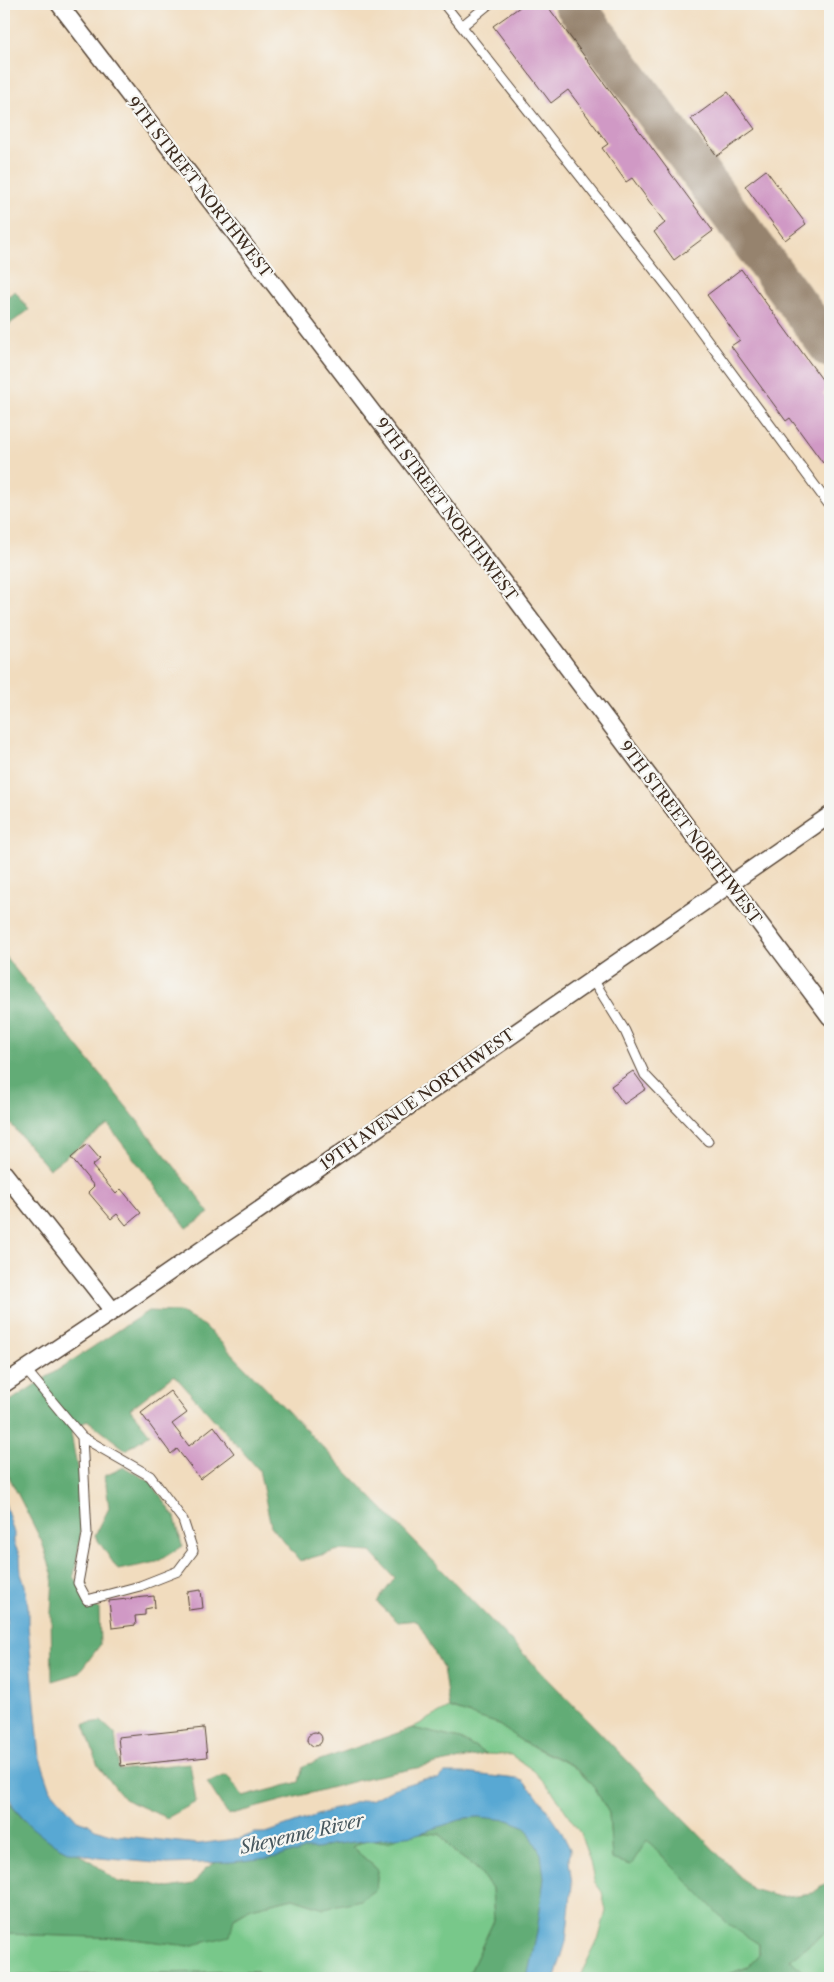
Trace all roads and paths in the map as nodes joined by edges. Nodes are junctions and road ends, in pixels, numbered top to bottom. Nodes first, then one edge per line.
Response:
1 (59, 4) edge
2 (444, 4) edge
3 (489, 4) edge
4 (462, 26) junction
5 (830, 506) edge
6 (830, 815) edge
7 (730, 883) junction
8 (592, 978) junction
9 (830, 1016) edge
10 (708, 1141) dead end
11 (4, 1173) edge
12 (113, 1311) junction
13 (26, 1370) junction
14 (4, 1384) edge
15 (82, 1437) junction

1 - 7 street, 9TH STREET NORTHWEST
2 - 4 lane
3 - 4 lane
4 - 5 lane
6 - 7 street, 19TH AVENUE NORTHWEST
7 - 8 street, 19TH AVENUE NORTHWEST
7 - 9 street, 9TH STREET NORTHWEST
8 - 10 lane
8 - 12 street, 19TH AVENUE NORTHWEST
11 - 12 street
12 - 13 street, 19TH AVENUE NORTHWEST
13 - 14 street, 19TH AVENUE NORTHWEST
13 - 15 lane
15 - 15 lane

